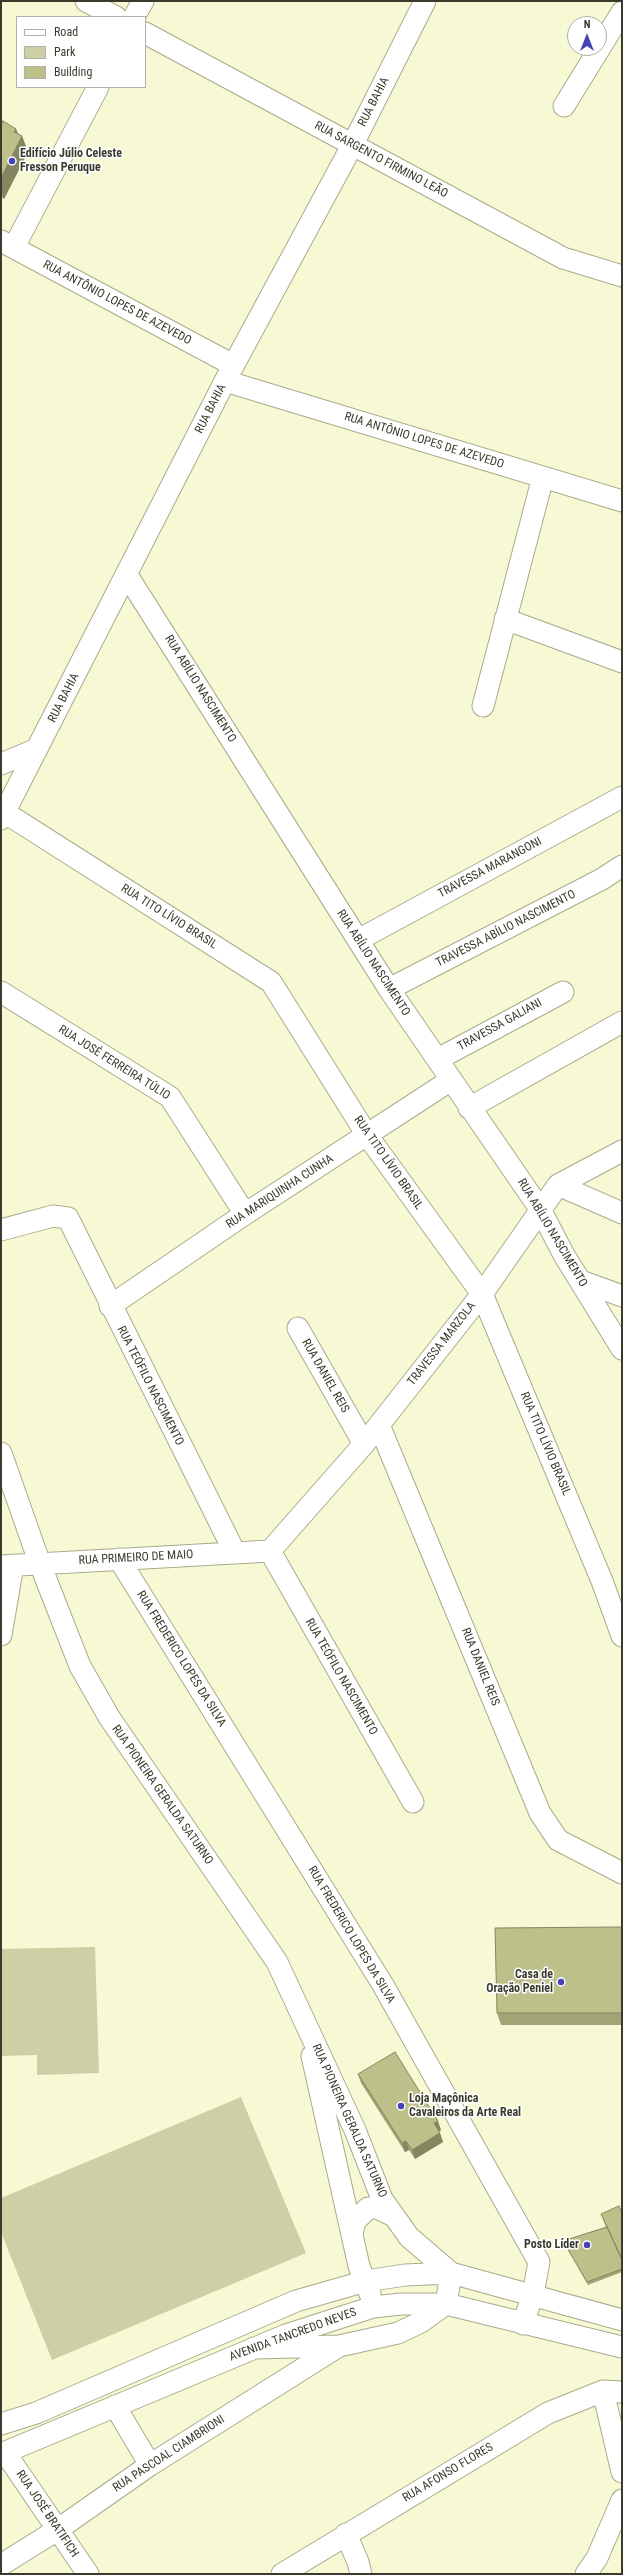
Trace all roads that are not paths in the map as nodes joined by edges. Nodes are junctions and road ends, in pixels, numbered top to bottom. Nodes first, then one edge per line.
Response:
1 (86, 1) edge
2 (143, 1) edge
3 (425, 1) edge
4 (622, 12) edge
5 (114, 16) edge
6 (135, 16) edge
7 (146, 34) edge
8 (97, 88) edge
9 (564, 106) dead end
10 (353, 144) junction
11 (8, 244) edge
12 (563, 258) junction
13 (622, 276) edge
14 (622, 289) edge
15 (229, 373) junction
16 (543, 477) junction
17 (622, 501) edge
18 (127, 575) junction
19 (505, 619) junction
20 (622, 662) edge
21 (483, 706) dead end
22 (37, 749) junction
23 (1, 764) edge
24 (622, 797) edge
25 (3, 816) edge
26 (622, 866) edge
27 (358, 940) junction
28 (388, 989) junction
29 (1, 992) edge
30 (563, 992) dead end
31 (622, 1022) edge
32 (438, 1060) junction
33 (451, 1080) junction
34 (469, 1108) junction
35 (367, 1136) junction
36 (622, 1152) edge
37 (558, 1186) junction
38 (540, 1209) junction
39 (622, 1213) edge
40 (245, 1214) junction
41 (1, 1230) edge
42 (581, 1281) junction
43 (482, 1294) junction
44 (622, 1296) edge
45 (110, 1306) junction
46 (298, 1328) dead end
47 (622, 1349) edge
48 (379, 1425) junction
49 (364, 1444) junction
50 (1, 1453) edge
51 (270, 1551) junction
52 (235, 1553) junction
53 (119, 1559) junction
54 (40, 1564) junction
55 (7, 1565) edge
56 (1, 1636) edge
57 (622, 1636) edge
58 (412, 1802) dead end
59 (622, 1873) edge
60 (304, 2016) junction
61 (365, 2155) junction
62 (336, 2164) junction
63 (394, 2216) junction
64 (352, 2234) junction
65 (451, 2273) junction
66 (366, 2281) junction
67 (533, 2294) junction
68 (446, 2304) junction
69 (374, 2307) junction
70 (622, 2320) edge
71 (523, 2324) junction
72 (339, 2346) junction
73 (254, 2348) junction
74 (622, 2348) edge
75 (613, 2392) edge
76 (115, 2406) junction
77 (1, 2424) edge
78 (3, 2454) edge
79 (150, 2465) junction
80 (622, 2472) edge
81 (622, 2500) edge
82 (57, 2530) junction
83 (346, 2534) junction
84 (1, 2565) edge
85 (88, 2574) edge
86 (282, 2574) edge
87 (361, 2574) edge
88 (586, 2574) edge

1 - 5 street
2 - 6 street
3 - 10 street, RUA BAHIA
4 - 9 street
7 - 10 street, RUA SARGENTO FIRMINO LEÃO
8 - 11 street
10 - 12 street, RUA SARGENTO FIRMINO LEÃO
10 - 15 street, RUA BAHIA
11 - 15 street, RUA ANTÔNIO LOPES DE AZEVEDO
12 - 13 street, RUA SARGENTO FIRMINO LEÃO
12 - 14 street
15 - 16 street, RUA ANTÔNIO LOPES DE AZEVEDO
15 - 18 street, RUA BAHIA
16 - 17 street, RUA ANTÔNIO LOPES DE AZEVEDO
16 - 19 street
18 - 22 street, RUA BAHIA
18 - 27 street, RUA ABÍLIO NASCIMENTO
19 - 20 street
19 - 21 street
22 - 23 street
22 - 25 street, RUA BAHIA
24 - 27 street, TRAVESSA MARANGONI
25 - 35 street, RUA TITO LÍVIO BRASIL
26 - 28 street, TRAVESSA ABÍLIO NASCIMENTO
27 - 28 street, RUA ABÍLIO NASCIMENTO
28 - 32 street, RUA ABÍLIO NASCIMENTO
29 - 40 street, RUA JOSÉ FERREIRA TÚLIO
30 - 32 street, TRAVESSA GALIANI
31 - 34 street
32 - 33 street, RUA ABÍLIO NASCIMENTO
33 - 34 street, RUA ABÍLIO NASCIMENTO
33 - 35 street, RUA MARIQUINHA CUNHA
34 - 38 street, RUA ABÍLIO NASCIMENTO
35 - 40 street, RUA MARIQUINHA CUNHA
35 - 43 street, RUA TITO LÍVIO BRASIL
36 - 37 street, TRAVESSA MARZOLA
37 - 38 street, TRAVESSA MARZOLA
37 - 39 street
38 - 42 street, RUA ABÍLIO NASCIMENTO
38 - 43 street, TRAVESSA MARZOLA
40 - 45 street, RUA MARIQUINHA CUNHA
41 - 45 street, RUA TEÓFILO NASCIMENTO
42 - 44 street
42 - 47 street, RUA ABÍLIO NASCIMENTO
43 - 48 street, TRAVESSA MARZOLA
43 - 57 street, RUA TITO LÍVIO BRASIL
45 - 52 street, RUA TEÓFILO NASCIMENTO
46 - 49 street, RUA DANIEL REIS
48 - 49 street, TRAVESSA MARZOLA
48 - 59 street, RUA DANIEL REIS
49 - 51 street, TRAVESSA MARZOLA
50 - 54 street, RUA PIONEIRA GERALDA SATURNO
51 - 52 street, RUA PRIMEIRO DE MAIO
51 - 58 street, RUA TEÓFILO NASCIMENTO
52 - 53 street, RUA PRIMEIRO DE MAIO
53 - 54 street, RUA PRIMEIRO DE MAIO
53 - 67 street, RUA FREDERICO LOPES DA SILVA
54 - 55 street, RUA PRIMEIRO DE MAIO
54 - 60 street, RUA PIONEIRA GERALDA SATURNO
55 - 56 street
60 - 61 street, RUA PIONEIRA GERALDA SATURNO
60 - 62 street, RUA PIONEIRA GERALDA SATURNO
61 - 62 street
61 - 63 street, RUA PIONEIRA GERALDA SATURNO
62 - 64 street, RUA PIONEIRA GERALDA SATURNO
63 - 64 street
63 - 65 street, RUA PIONEIRA GERALDA SATURNO
64 - 66 street, RUA PIONEIRA GERALDA SATURNO
65 - 66 street
65 - 67 street
65 - 68 street
66 - 69 street, RUA PIONEIRA GERALDA SATURNO
66 - 77 street
67 - 70 street
67 - 71 street, RUA FREDERICO LOPES DA SILVA
68 - 69 street, AVENIDA TANCREDO NEVES
68 - 71 street, AVENIDA TANCREDO NEVES
68 - 72 street
69 - 73 street, AVENIDA TANCREDO NEVES
71 - 74 street, AVENIDA TANCREDO NEVES
72 - 73 street
72 - 79 street, RUA PASCOAL CIAMBRIONI
73 - 76 street, AVENIDA TANCREDO NEVES
75 - 80 street
75 - 83 street, RUA AFONSO FLORES
76 - 78 street, AVENIDA TANCREDO NEVES
76 - 79 street
78 - 82 street, RUA JOSÉ BRATIFICH
79 - 82 street, RUA PASCOAL CIAMBRIONI
81 - 88 street
82 - 84 street, RUA PASCOAL CIAMBRIONI
82 - 85 street, RUA JOSÉ BRATIFICH
83 - 86 street, RUA AFONSO FLORES
83 - 87 street

